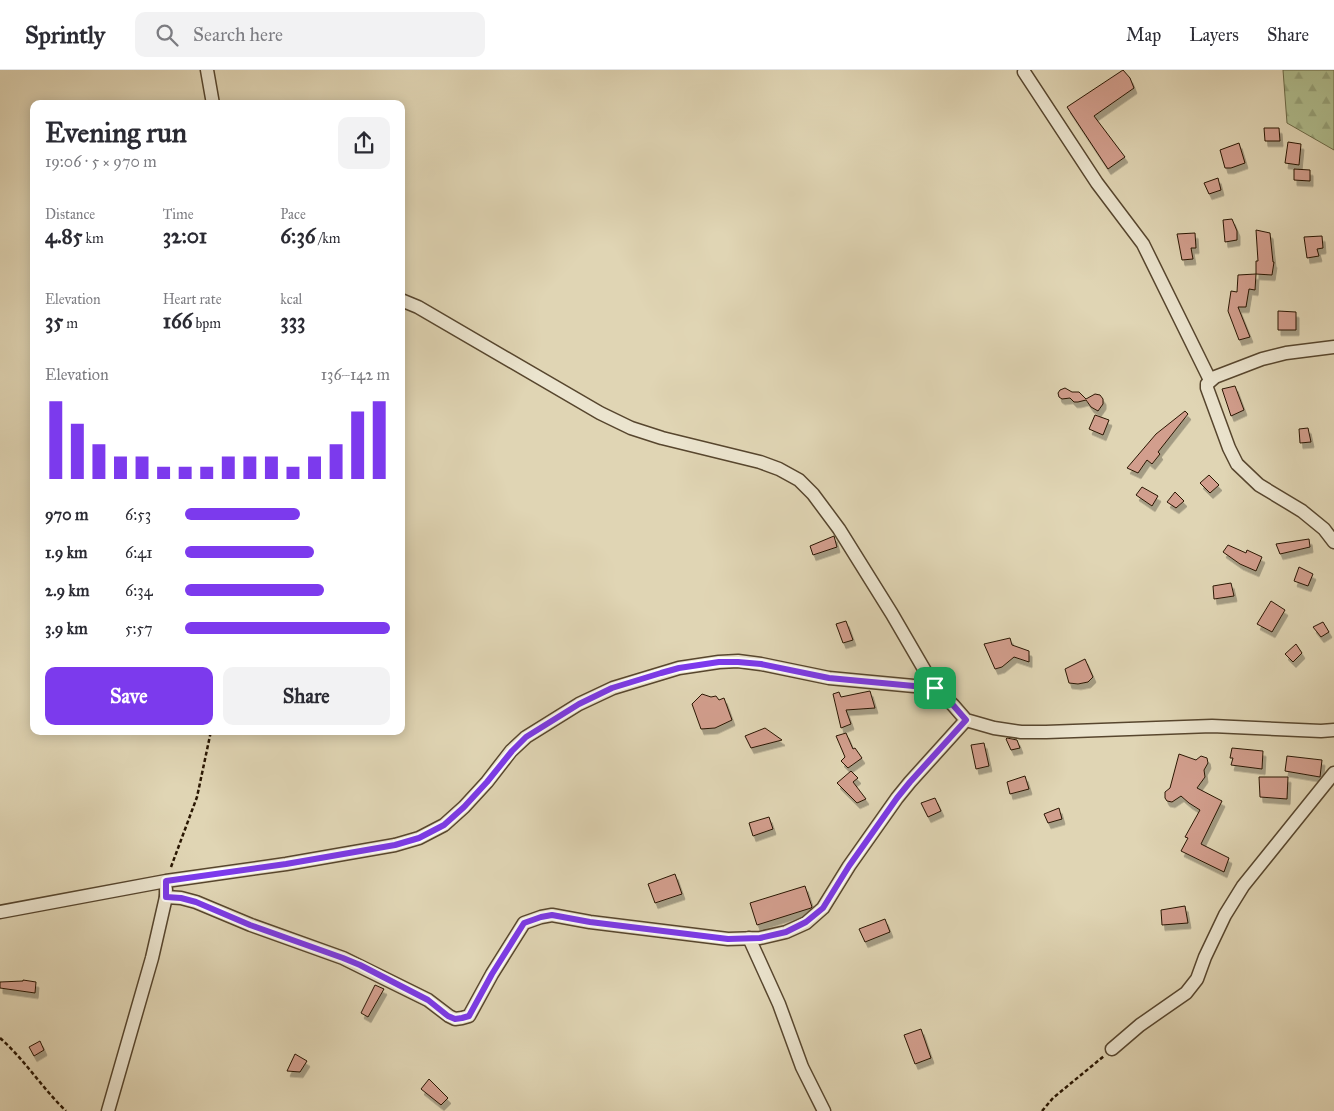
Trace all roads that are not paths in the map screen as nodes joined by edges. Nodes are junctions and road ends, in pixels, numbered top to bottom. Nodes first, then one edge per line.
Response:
1 (207, 70) edge
2 (1024, 72) dead end
3 (212, 100) edge
4 (405, 302) edge
5 (1334, 347) edge
6 (1210, 380) junction
7 (1334, 542) edge
8 (935, 688) junction
9 (966, 720) junction
10 (1334, 730) edge
11 (1334, 772) edge
12 (166, 881) junction
13 (166, 897) junction
14 (0, 912) edge
15 (749, 938) junction
16 (1112, 1049) road end
17 (108, 1111) edge
18 (824, 1111) edge

1 - 3 street
2 - 6 street
4 - 8 street
5 - 6 street
6 - 7 street
8 - 9 street
8 - 12 street
9 - 10 street
9 - 15 street
11 - 16 street
12 - 13 street
12 - 14 street
13 - 15 street
13 - 17 street
15 - 18 street

